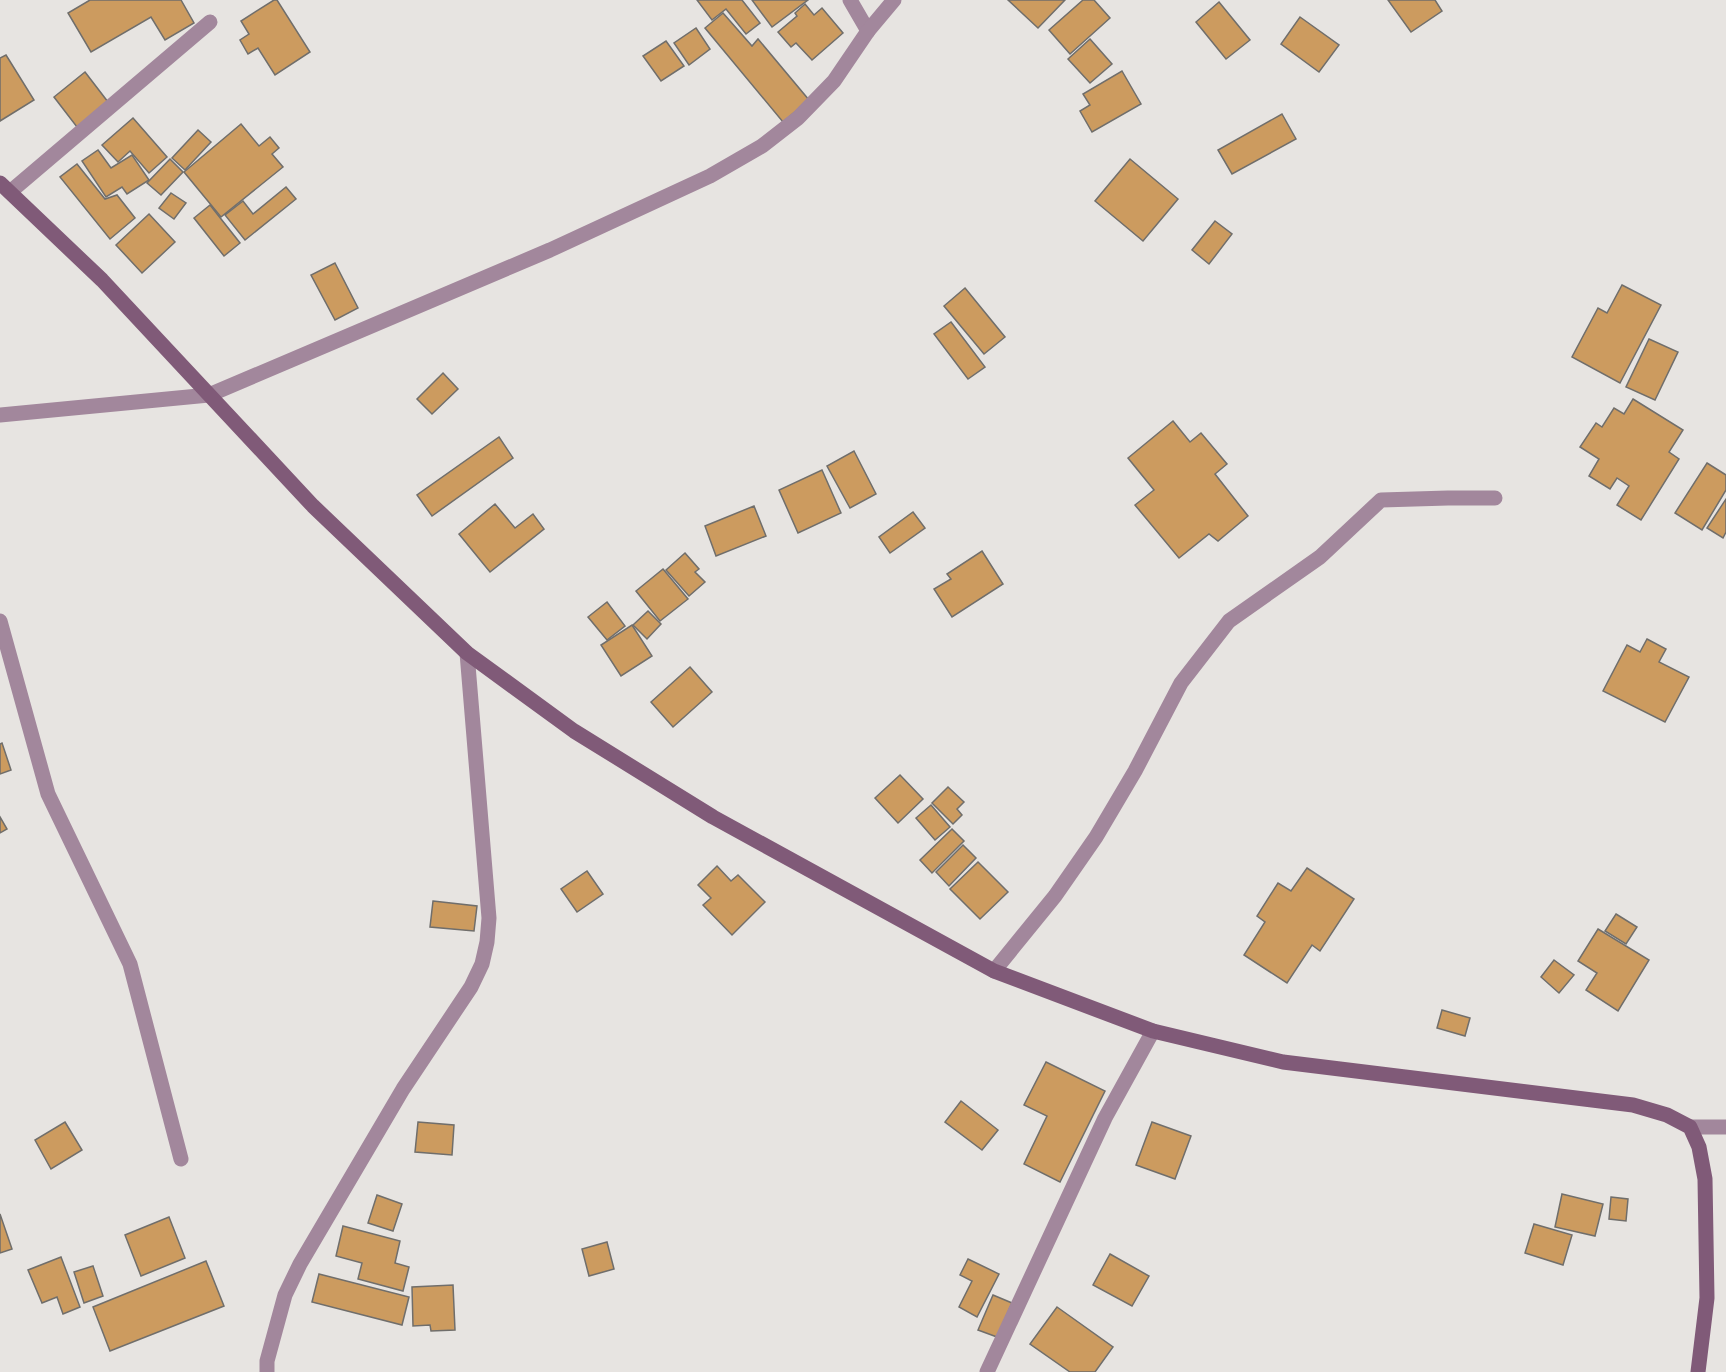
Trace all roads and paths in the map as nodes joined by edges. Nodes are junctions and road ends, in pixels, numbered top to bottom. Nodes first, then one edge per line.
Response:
1 (850, 0) edge
2 (894, 0) edge
3 (210, 22) dead end
4 (868, 31) junction
5 (5, 187) edge
6 (209, 395) junction
7 (0, 415) edge
8 (1495, 498) dead end
9 (0, 621) edge
10 (466, 653) junction
11 (994, 971) junction
12 (1153, 1031) junction
13 (1690, 1127) junction
14 (1726, 1127) edge
15 (181, 1159) dead end
16 (267, 1372) edge
17 (987, 1372) edge
18 (1698, 1372) edge

1 - 4 street
2 - 4 street
3 - 5 street
4 - 6 street
5 - 6 street
6 - 7 street
6 - 10 street
8 - 11 street
9 - 15 street
10 - 11 street
10 - 16 street
11 - 12 street
12 - 13 street
12 - 17 street
13 - 14 street
13 - 18 street

